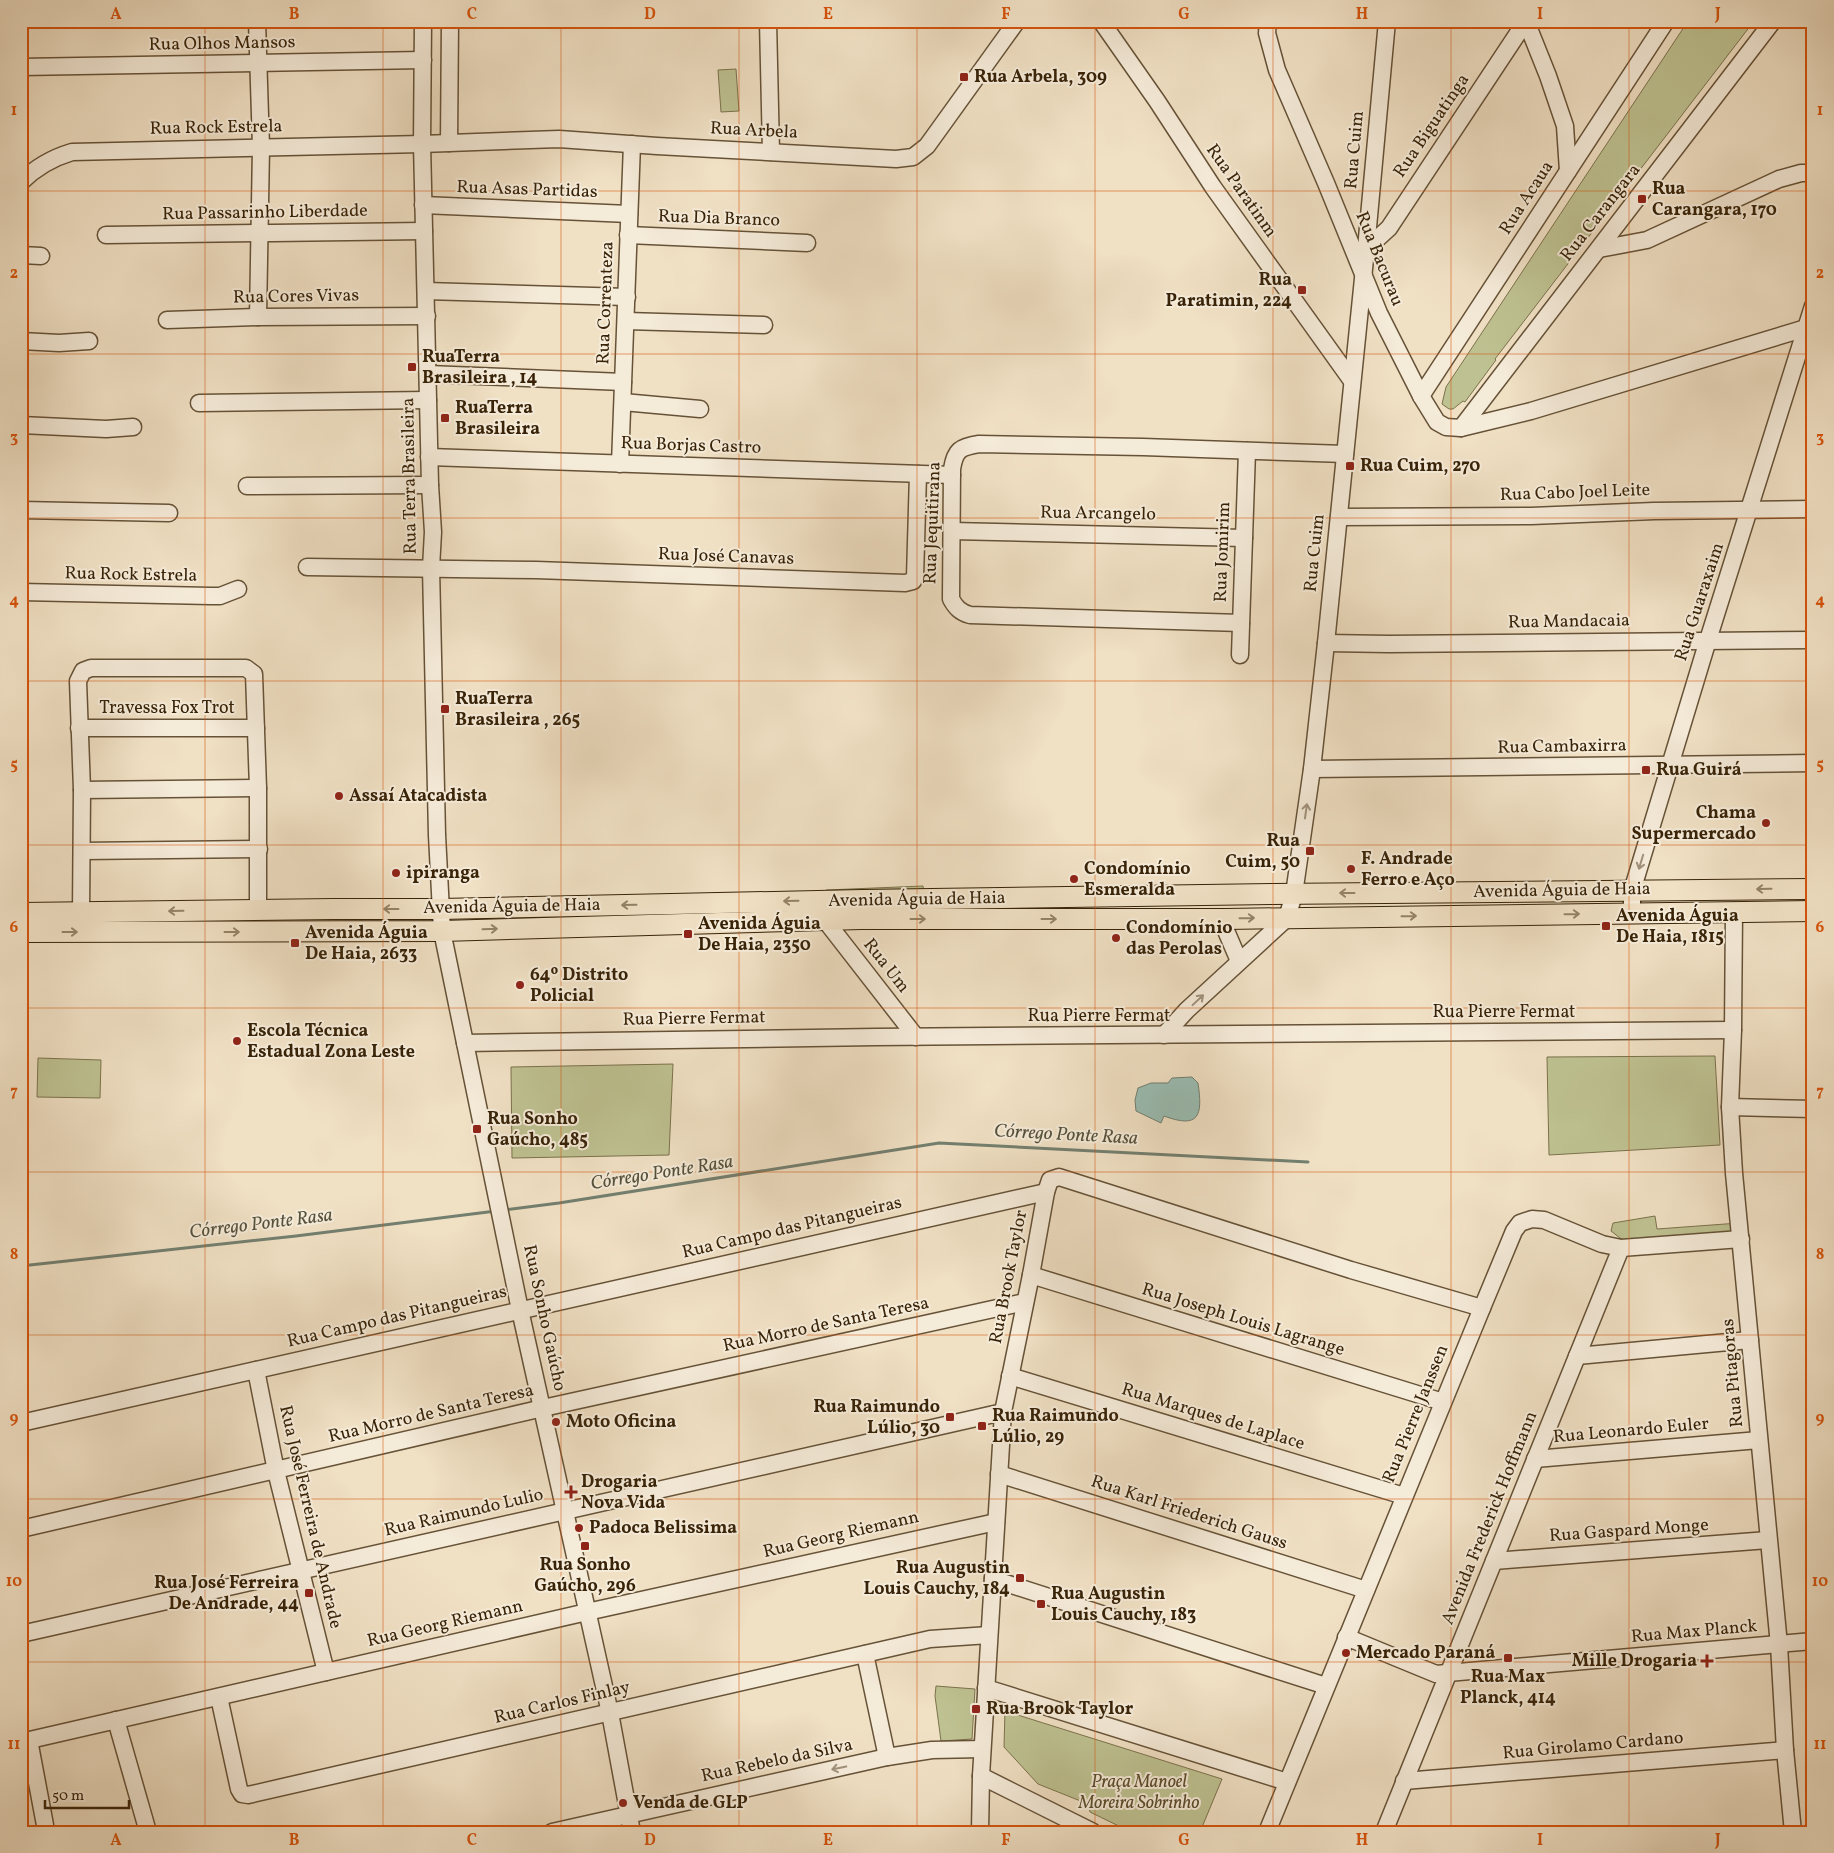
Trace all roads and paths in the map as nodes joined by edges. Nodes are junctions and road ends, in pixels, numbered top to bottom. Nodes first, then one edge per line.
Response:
1 (257, 21) edge
2 (423, 21) edge
3 (450, 21) edge
4 (768, 21) edge
5 (1016, 21) edge
6 (1101, 21) edge
7 (1268, 21) edge
8 (1387, 21) edge
9 (1526, 21) edge
10 (1666, 21) edge
11 (1773, 21) edge
12 (423, 60) junction
13 (258, 64) junction
14 (21, 67) edge
15 (449, 143) junction
16 (422, 144) junction
17 (632, 144) junction
18 (261, 147) junction
19 (771, 152) junction
20 (1568, 171) junction
21 (1813, 173) edge
22 (21, 182) edge
23 (423, 205) junction
24 (629, 214) junction
25 (424, 231) junction
26 (259, 232) junction
27 (106, 235) dead end
28 (628, 235) junction
29 (807, 243) dead end
30 (1366, 249) junction
31 (1599, 249) junction
32 (21, 255) edge
33 (41, 256) dead end
34 (1363, 274) junction
35 (426, 291) junction
36 (627, 296) junction
37 (1813, 306) edge
38 (427, 316) junction
39 (258, 317) junction
40 (167, 320) dead end
41 (626, 321) junction
42 (764, 325) dead end
43 (1806, 328) junction
44 (21, 341) edge
45 (89, 341) dead end
46 (428, 374) junction
47 (1352, 381) junction
48 (623, 382) junction
49 (1421, 396) junction
50 (428, 400) junction
51 (623, 402) junction
52 (199, 403) dead end
53 (700, 409) dead end
54 (21, 426) edge
55 (133, 427) dead end
56 (1461, 428) junction
57 (1247, 450) junction
58 (1345, 454) junction
59 (429, 457) junction
60 (620, 464) junction
61 (918, 474) junction
62 (952, 475) junction
63 (430, 485) junction
64 (247, 486) dead end
65 (1813, 509) edge
66 (21, 510) edge
67 (1750, 510) junction
68 (169, 513) dead end
69 (1339, 517) junction
70 (952, 531) junction
71 (1244, 538) junction
72 (307, 567) dead end
73 (431, 568) junction
74 (238, 589) dead end
75 (21, 592) edge
76 (1241, 623) junction
77 (1708, 640) junction
78 (1813, 640) edge
79 (1326, 643) junction
80 (1240, 655) dead end
81 (79, 728) junction
82 (256, 728) junction
83 (1813, 763) edge
84 (1670, 765) junction
85 (1312, 769) junction
86 (258, 788) junction
87 (82, 790) junction
88 (259, 849) junction
89 (82, 851) junction
90 (1813, 889) edge
91 (1632, 891) junction
92 (1294, 894) junction
93 (880, 900) junction
94 (258, 910) junction
95 (440, 910) junction
96 (1734, 911) junction
97 (1813, 911) edge
98 (1632, 912) junction
99 (21, 913) edge
100 (81, 913) junction
101 (1287, 918) junction
102 (870, 919) junction
103 (1220, 919) junction
104 (825, 920) junction
105 (442, 931) junction
106 (21, 932) edge
107 (1239, 961) junction
108 (1733, 1030) junction
109 (1164, 1035) junction
110 (916, 1037) junction
111 (465, 1043) junction
112 (1730, 1107) junction
113 (1813, 1109) edge
114 (1046, 1192) junction
115 (1741, 1239) junction
116 (1620, 1248) junction
117 (1031, 1275) junction
118 (1026, 1302) junction
119 (1482, 1308) junction
120 (520, 1310) junction
121 (1750, 1340) junction
122 (1577, 1356) junction
123 (256, 1370) junction
124 (1010, 1376) junction
125 (1443, 1402) junction
126 (543, 1408) junction
127 (1003, 1412) junction
128 (21, 1423) edge
129 (1759, 1440) junction
130 (1536, 1459) junction
131 (276, 1470) junction
132 (999, 1474) junction
133 (1404, 1496) junction
134 (564, 1511) junction
135 (996, 1522) junction
136 (21, 1529) edge
137 (1768, 1540) junction
138 (1494, 1561) junction
139 (300, 1571) junction
140 (993, 1579) junction
141 (1366, 1590) junction
142 (587, 1612) junction
143 (21, 1634) edge
144 (989, 1636) junction
145 (1346, 1637) junction
146 (1813, 1641) edge
147 (1778, 1644) junction
148 (865, 1654) junction
149 (326, 1672) junction
150 (1448, 1673) junction
151 (1326, 1686) junction
152 (986, 1688) junction
153 (219, 1697) junction
154 (610, 1713) junction
155 (116, 1720) junction
156 (25, 1741) edge
157 (982, 1749) junction
158 (1785, 1750) junction
159 (887, 1757) junction
160 (981, 1776) junction
161 (1288, 1782) junction
162 (1404, 1782) junction
163 (628, 1815) junction
164 (45, 1825) dead end
165 (148, 1832) edge
166 (552, 1832) edge
167 (632, 1832) edge
168 (980, 1832) edge
169 (1093, 1832) edge
170 (1267, 1832) edge
171 (1384, 1832) edge
172 (1793, 1832) edge

1 - 13 street
2 - 12 street, Rua Terra Brasileira
3 - 15 street
4 - 19 street
5 - 19 street, Rua Arbela
6 - 47 street, Rua Paratinm
7 - 34 street, Rua Bacurau
8 - 30 street, Rua Cuim
9 - 20 street
9 - 30 street, Rua Biguatinga
10 - 20 street, Rua Acaua
11 - 31 street, Rua Carangara
12 - 13 street, Rua Olhos Mansos
12 - 16 street, Rua Terra Brasileira
13 - 14 street, Rua Olhos Mansos
13 - 18 street
15 - 16 street, Rua Arbela
15 - 17 street, Rua Arbela
16 - 18 street, Rua Rock Estrela
16 - 23 street, Rua Terra Brasileira
17 - 19 street, Rua Arbela
17 - 24 street, Rua Correnteza
18 - 22 street, Rua Rock Estrela
18 - 26 street
20 - 49 street, Rua Acaua
21 - 31 street
23 - 24 street, Rua Asas Partidas
23 - 25 street, Rua Terra Brasileira
24 - 28 street, Rua Correnteza
25 - 26 street, Rua Passarinho Liberdade
25 - 35 street, Rua Terra Brasileira
26 - 27 street, Rua Passarinho Liberdade
26 - 39 street
28 - 29 street, Rua Dia Branco
28 - 36 street, Rua Correnteza
30 - 34 street, Rua Cuim
31 - 56 street, Rua Carangara
32 - 33 street
34 - 47 street, Rua Cuim
34 - 49 street, Rua Bacurau
35 - 36 street
35 - 38 street, Rua Terra Brasileira
36 - 41 street, Rua Correnteza
37 - 43 street, Rua Guaraxaim
38 - 39 street, Rua Cores Vivas
38 - 46 street, Rua Terra Brasileira
39 - 40 street, Rua Cores Vivas
41 - 42 street
41 - 48 street, Rua Correnteza
43 - 56 street
43 - 67 street, Rua Guaraxaim
44 - 45 street
46 - 48 street
46 - 50 street, Rua Terra Brasileira
47 - 58 street, Rua Cuim
48 - 51 street, Rua Correnteza
49 - 56 street, Rua Bacurau
50 - 52 street
50 - 59 street, Rua Terra Brasileira
51 - 53 street
51 - 60 street, Rua Correnteza
54 - 55 street
57 - 58 street, Rua Jequitirana
57 - 62 street, Rua Jequitirana
57 - 71 street, Rua Jomirim
58 - 69 street, Rua Cuim
59 - 60 street, Rua Borjas Castro
59 - 63 street, Rua Terra Brasileira
60 - 61 street, Rua Borjas Castro
61 - 62 street, Rua Borjas Castro
61 - 73 street, Rua José Canavas
62 - 70 street, Rua Jequitirana
63 - 64 street
63 - 73 street, Rua Terra Brasileira
65 - 67 street, Rua Cabo Joel Leite
66 - 68 street
67 - 69 street, Rua Cabo Joel Leite
67 - 77 street, Rua Guaraxaim
69 - 79 street, Rua Cuim
70 - 71 street, Rua Arcangelo
70 - 76 street, Rua Jequitirana
71 - 76 street, Rua Jomirim
72 - 73 street, Rua José Canavas
73 - 95 street, Rua Terra Brasileira
74 - 75 street, Rua Rock Estrela
76 - 80 street, Rua Jomirim
77 - 78 street, Rua Mandacaia
77 - 79 street, Rua Mandacaia
77 - 84 street, Rua Guaraxaim
79 - 85 street, Rua Cuim
81 - 82 street, Travessa Fox Trot
81 - 82 street
81 - 87 street
82 - 86 street
83 - 84 street, Rua Cambaxirra
84 - 85 street, Rua Cambaxirra
84 -> 91 street, Rua Guaraxaim
92 -> 85 street, Rua Cuim
86 - 87 street
86 - 88 street
87 - 89 street
88 - 89 street
88 - 94 street
89 - 100 street
90 -> 91 main road, Avenida Águia de Haia
91 -> 92 main road, Avenida Águia de Haia
91 - 98 street, Rua Guaraxaim
92 - 93 main road, Avenida Águia de Haia
92 - 101 street, Rua Cuim
93 -> 95 main road, Avenida Águia de Haia
93 - 102 main road
95 -> 94 main road, Avenida Águia de Haia
94 -> 100 main road, Avenida Águia de Haia
95 - 105 street, Rua Terra Brasileira
96 - 97 main road, Avenida Águia de Haia
96 - 98 main road, Avenida Águia de Haia
96 - 108 street, Rua Pitagoras
101 -> 98 main road, Avenida Águia de Haia
99 - 100 main road, Avenida Águia de Haia
103 -> 101 main road, Avenida Águia de Haia
101 - 107 street
102 -> 103 main road, Avenida Águia de Haia
102 - 104 main road, Avenida Águia de Haia
103 - 107 street
105 -> 104 main road, Avenida Águia de Haia
104 - 110 street, Rua Um
106 -> 105 main road, Avenida Águia de Haia
105 - 111 street, Rua Sonho Gaúcho
109 -> 107 street
108 - 109 street, Rua Pierre Fermat
108 - 112 street, Rua Pitagoras
109 - 110 street, Rua Pierre Fermat
110 - 111 street, Rua Pierre Fermat
111 - 120 street, Rua Sonho Gaúcho
112 - 113 street
112 - 115 street, Rua Pitagoras
114 - 117 street, Rua Brook Taylor
114 - 119 street, Rua Brook Taylor
114 - 120 street, Rua Campo das Pitangueiras
115 - 116 street, Rua Pierre Janssen
115 - 121 street, Rua Pitagoras
116 - 119 street, Rua Pierre Janssen
116 - 122 street, Avenida Frederick Hoffmann
117 - 118 street, Rua Brook Taylor
117 - 125 street, Rua Joseph Louis Lagrange
118 - 124 street, Rua Brook Taylor
118 - 126 street, Rua Morro de Santa Teresa
119 - 125 street, Rua Pierre Janssen
120 - 123 street, Rua Campo das Pitangueiras
120 - 126 street, Rua Sonho Gaúcho
121 - 122 street
121 - 129 street, Rua Pitagoras
122 - 130 street, Avenida Frederick Hoffmann
123 - 128 street, Rua Campo das Pitangueiras
123 - 131 street, Rua José Ferreira de Andrade
124 - 127 street, Rua Brook Taylor
124 - 133 street, Rua Marques de Laplace
125 - 133 street, Rua Pierre Janssen
126 - 131 street, Rua Morro de Santa Teresa
126 - 134 street, Rua Sonho Gaúcho
127 - 132 street, Rua Brook Taylor
127 - 134 street, Rua Raimundo Lulio
129 - 130 street, Rua Leonardo Euler
129 - 137 street, Rua Pitagoras
130 - 138 street, Avenida Frederick Hoffmann
131 - 136 street, Rua Morro de Santa Teresa
131 - 139 street, Rua José Ferreira de Andrade
132 - 135 street, Rua Brook Taylor
132 - 141 street, Rua Karl Friederich Gauss
133 - 141 street, Rua Pierre Janssen
134 - 139 street, Rua Raimundo Lulio
134 - 142 street, Rua Sonho Gaúcho
135 - 140 street, Rua Brook Taylor
135 - 142 street, Rua Georg Riemann
137 - 138 street, Rua Gaspard Monge
137 - 147 street, Rua Pitagoras
138 - 150 street, Avenida Frederick Hoffmann
139 - 143 street, Rua Raimundo Lulio
139 - 149 street, Rua José Ferreira de Andrade
140 - 144 street, Rua Brook Taylor
140 - 151 street
141 - 145 street, Rua Pierre Janssen
142 - 149 street, Rua Georg Riemann
142 - 154 street, Rua Sonho Gaúcho
144 - 148 street, Rua Carlos Finlay
144 - 152 street, Rua Brook Taylor
145 - 150 street, Rua Max Planck
145 - 151 street, Rua Pierre Janssen
146 - 147 street, Rua Max Planck
147 - 150 street, Rua Max Planck
147 - 158 street, Rua Pitagoras
148 - 154 street, Rua Carlos Finlay
148 - 159 street
149 - 153 street, Rua Georg Riemann
150 - 162 street, Avenida Frederick Hoffmann
151 - 161 street, Rua Pierre Janssen
152 - 157 street, Rua Brook Taylor
152 - 161 street
153 - 154 street, Rua Carlos Finlay
153 - 155 street, Rua Georg Riemann
154 - 163 street, Rua Sonho Gaúcho
155 - 156 street, Rua Georg Riemann
155 - 165 street
156 - 164 street
157 - 159 street, Rua Rebelo da Silva
157 - 160 street, Rua Brook Taylor
158 - 162 street, Rua Girolamo Cardano
158 - 172 street, Rua Pitagoras
159 -> 163 street, Rua Rebelo da Silva
160 - 168 street, Rua Brook Taylor
160 - 169 street
161 - 170 street, Rua Pierre Janssen
162 - 171 street, Avenida Frederick Hoffmann
163 - 166 street, Rua Rebelo da Silva
163 - 167 street, Rua Sonho Gaúcho

